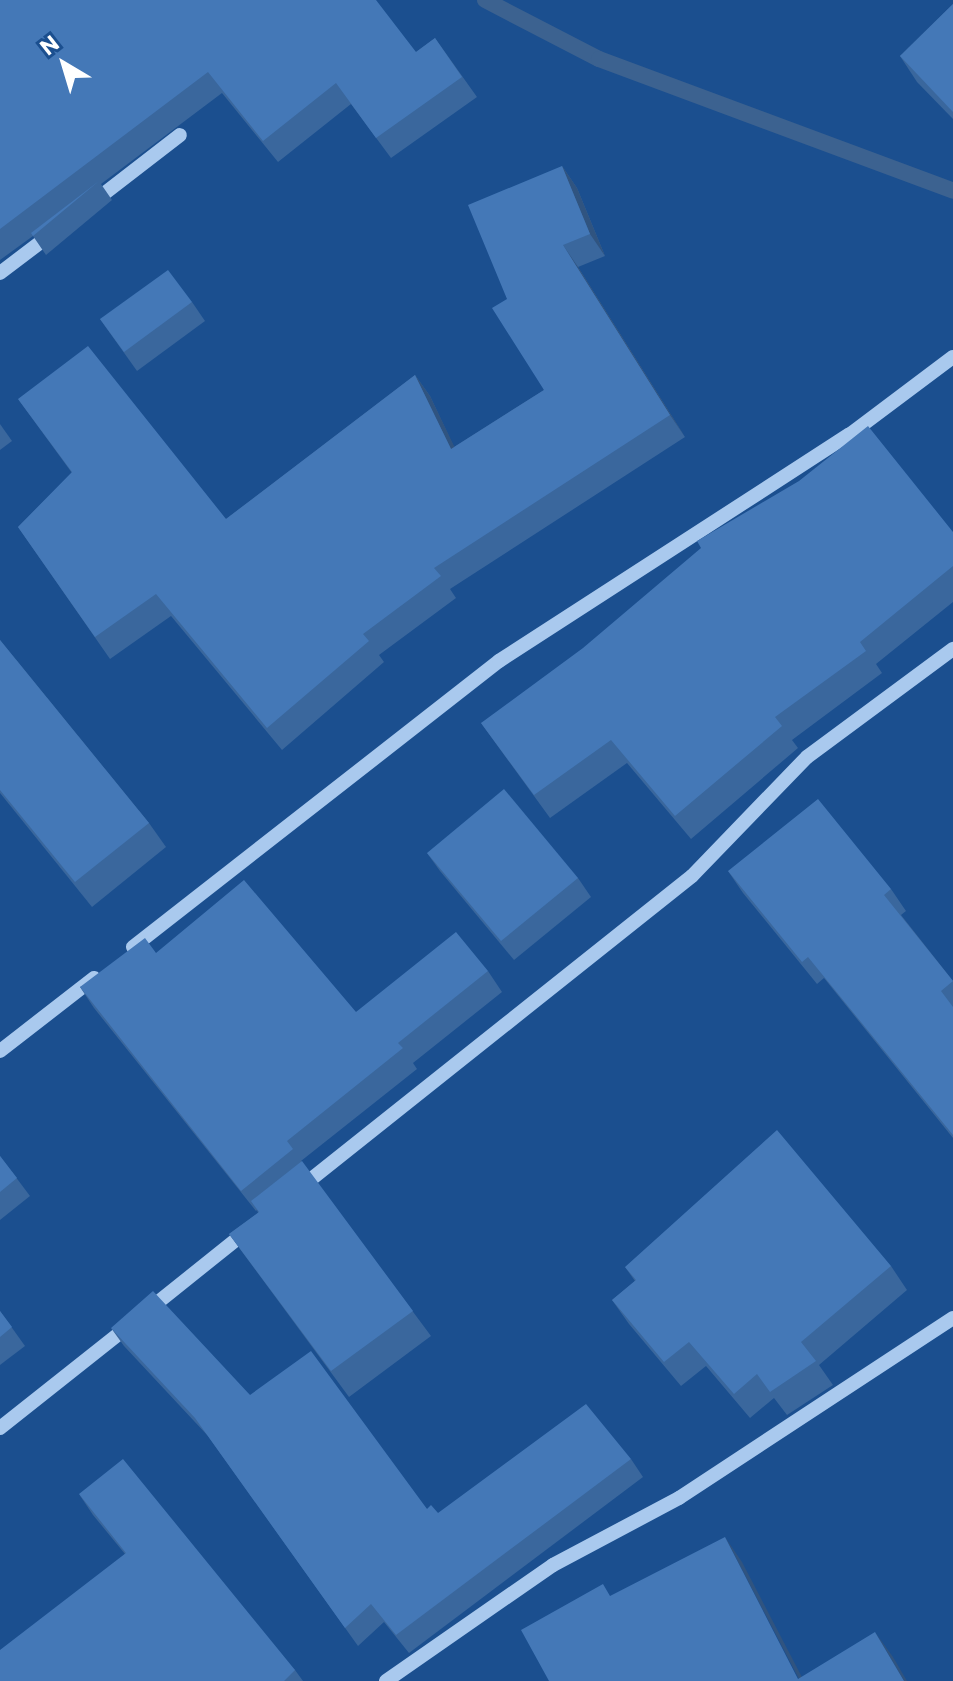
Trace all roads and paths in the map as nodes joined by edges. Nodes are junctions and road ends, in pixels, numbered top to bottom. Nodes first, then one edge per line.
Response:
1 (180, 135) dead end
2 (0, 273) edge
3 (953, 357) edge
4 (953, 649) edge
5 (125, 954) edge
6 (112, 963) edge
7 (0, 1051) edge
8 (284, 1201) edge
9 (259, 1221) edge
10 (953, 1318) edge
11 (0, 1428) edge
12 (386, 1681) edge

1 - 2 street
3 - 5 street
4 - 8 street
6 - 7 street
9 - 11 street
10 - 12 street

